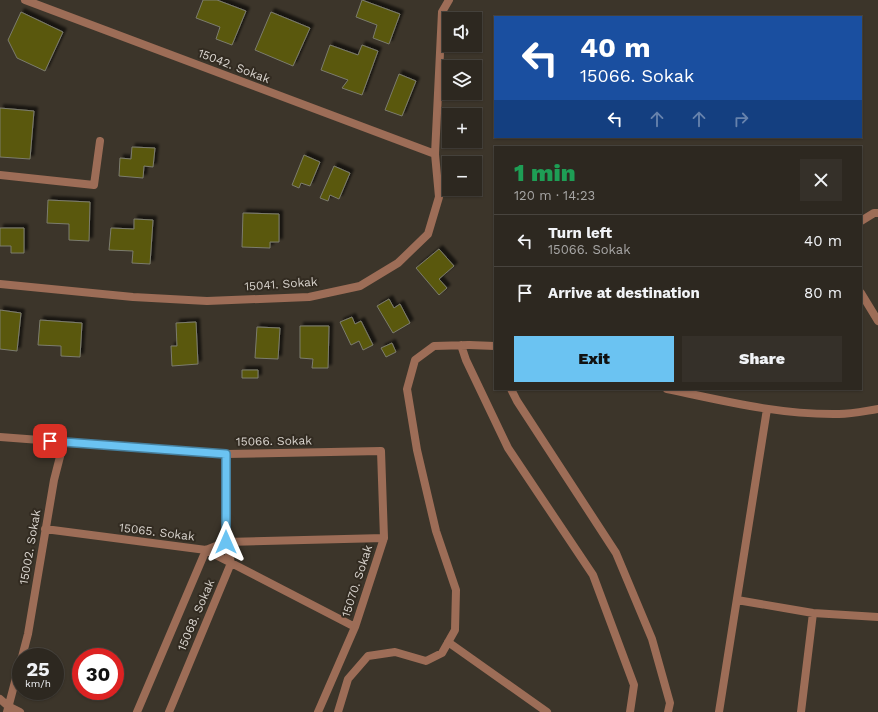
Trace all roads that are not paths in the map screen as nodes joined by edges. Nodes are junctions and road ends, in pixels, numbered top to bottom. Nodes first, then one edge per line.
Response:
1 (25, 0) edge
2 (449, 0) edge
3 (100, 141) dead end
4 (435, 154) junction
5 (0, 175) edge
6 (878, 213) edge
7 (862, 220) edge
8 (0, 284) edge
9 (862, 295) edge
10 (878, 321) edge
11 (465, 345) junction
12 (494, 346) edge
13 (512, 390) edge
14 (672, 390) edge
15 (767, 409) junction
16 (878, 409) edge
17 (0, 438) edge
18 (64, 441) junction
19 (381, 451) joint
20 (226, 454) junction
21 (45, 529) junction
22 (384, 538) junction
23 (226, 542) junction
24 (206, 550) junction
25 (231, 563) junction
26 (737, 600) junction
27 (813, 613) junction
28 (878, 617) edge
29 (355, 627) junction
30 (448, 642) junction
31 (24, 648) edge
32 (12, 693) edge
33 (0, 699) edge
34 (8, 709) edge
35 (20, 712) edge
36 (137, 712) edge
37 (169, 712) edge
38 (318, 712) edge
39 (338, 712) edge
40 (547, 712) edge
41 (630, 712) edge
42 (668, 712) edge
43 (719, 712) edge
44 (801, 712) edge

1 - 4 street, 15042. Sokak
2 - 4 street, 15041. Sokak
3 - 5 street
4 - 8 street, 15041. Sokak
6 - 7 street
9 - 10 street
11 - 12 street
11 - 30 street
11 - 41 street
13 - 42 street
14 - 15 street
15 - 16 street
15 - 26 street
17 - 18 street, 15066. Sokak
18 - 20 street, 15066. Sokak
18 - 21 street, 15002. Sokak
19 - 20 street, 15066. Sokak
19 - 22 street, 15070. Sokak
20 - 23 street
21 - 24 street, 15065. Sokak
21 - 31 street, 15002. Sokak
22 - 23 street, 15065. Sokak
22 - 29 street, 15070. Sokak
23 - 24 street, 15065. Sokak
23 - 25 street
24 - 25 street
24 - 36 street, 15068. Sokak
25 - 29 street
25 - 37 street, 15068. Sokak
26 - 27 street
26 - 43 street
27 - 28 street
27 - 44 street
29 - 38 street, 15070. Sokak
30 - 39 street
30 - 40 street
32 - 34 street, 15002. Sokak
33 - 34 street
34 - 35 street

